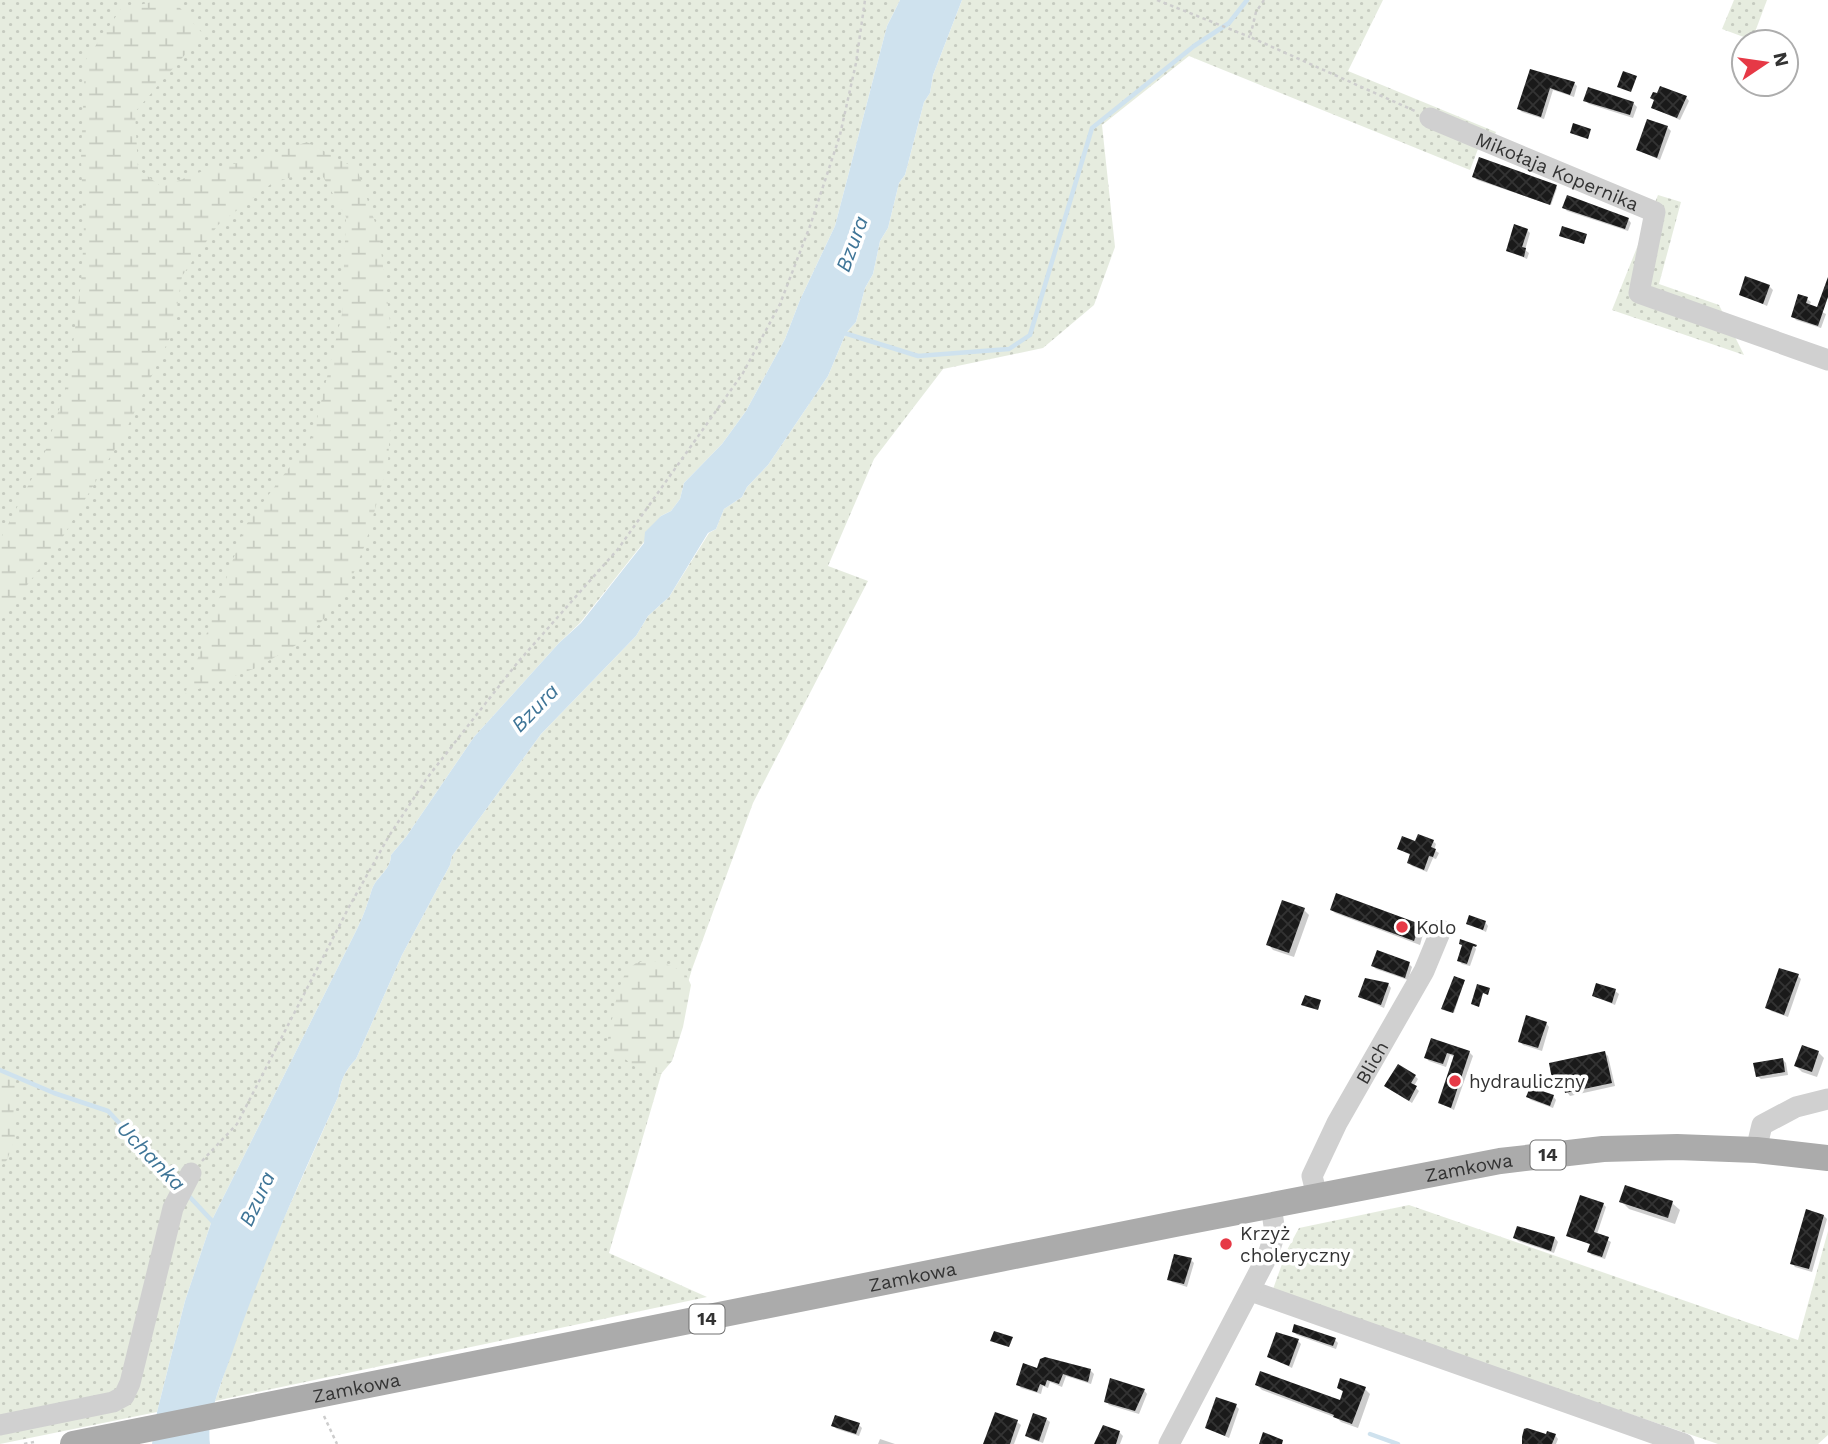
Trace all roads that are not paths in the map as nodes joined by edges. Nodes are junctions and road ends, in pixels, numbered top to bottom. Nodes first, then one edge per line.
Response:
1 (1430, 118) road end
2 (1828, 360) edge
3 (1441, 930) dead end
4 (1828, 1099) edge
5 (1756, 1150) junction
6 (1828, 1158) edge
7 (191, 1173) road end
8 (1317, 1196) junction
9 (1271, 1205) junction
10 (1251, 1291) junction
11 (0, 1425) edge
12 (73, 1444) edge
13 (1169, 1444) edge
14 (1684, 1444) edge

1 - 2 street, Mikołaja Kopernika
3 - 8 street, Blich
4 - 5 street
5 - 6 main road, Zamkowa / 14
5 - 8 main road, Zamkowa / 14
7 - 11 street
8 - 9 main road, Zamkowa / 14
9 - 10 street
9 - 12 main road, Zamkowa / 14
10 - 13 street
10 - 14 street

